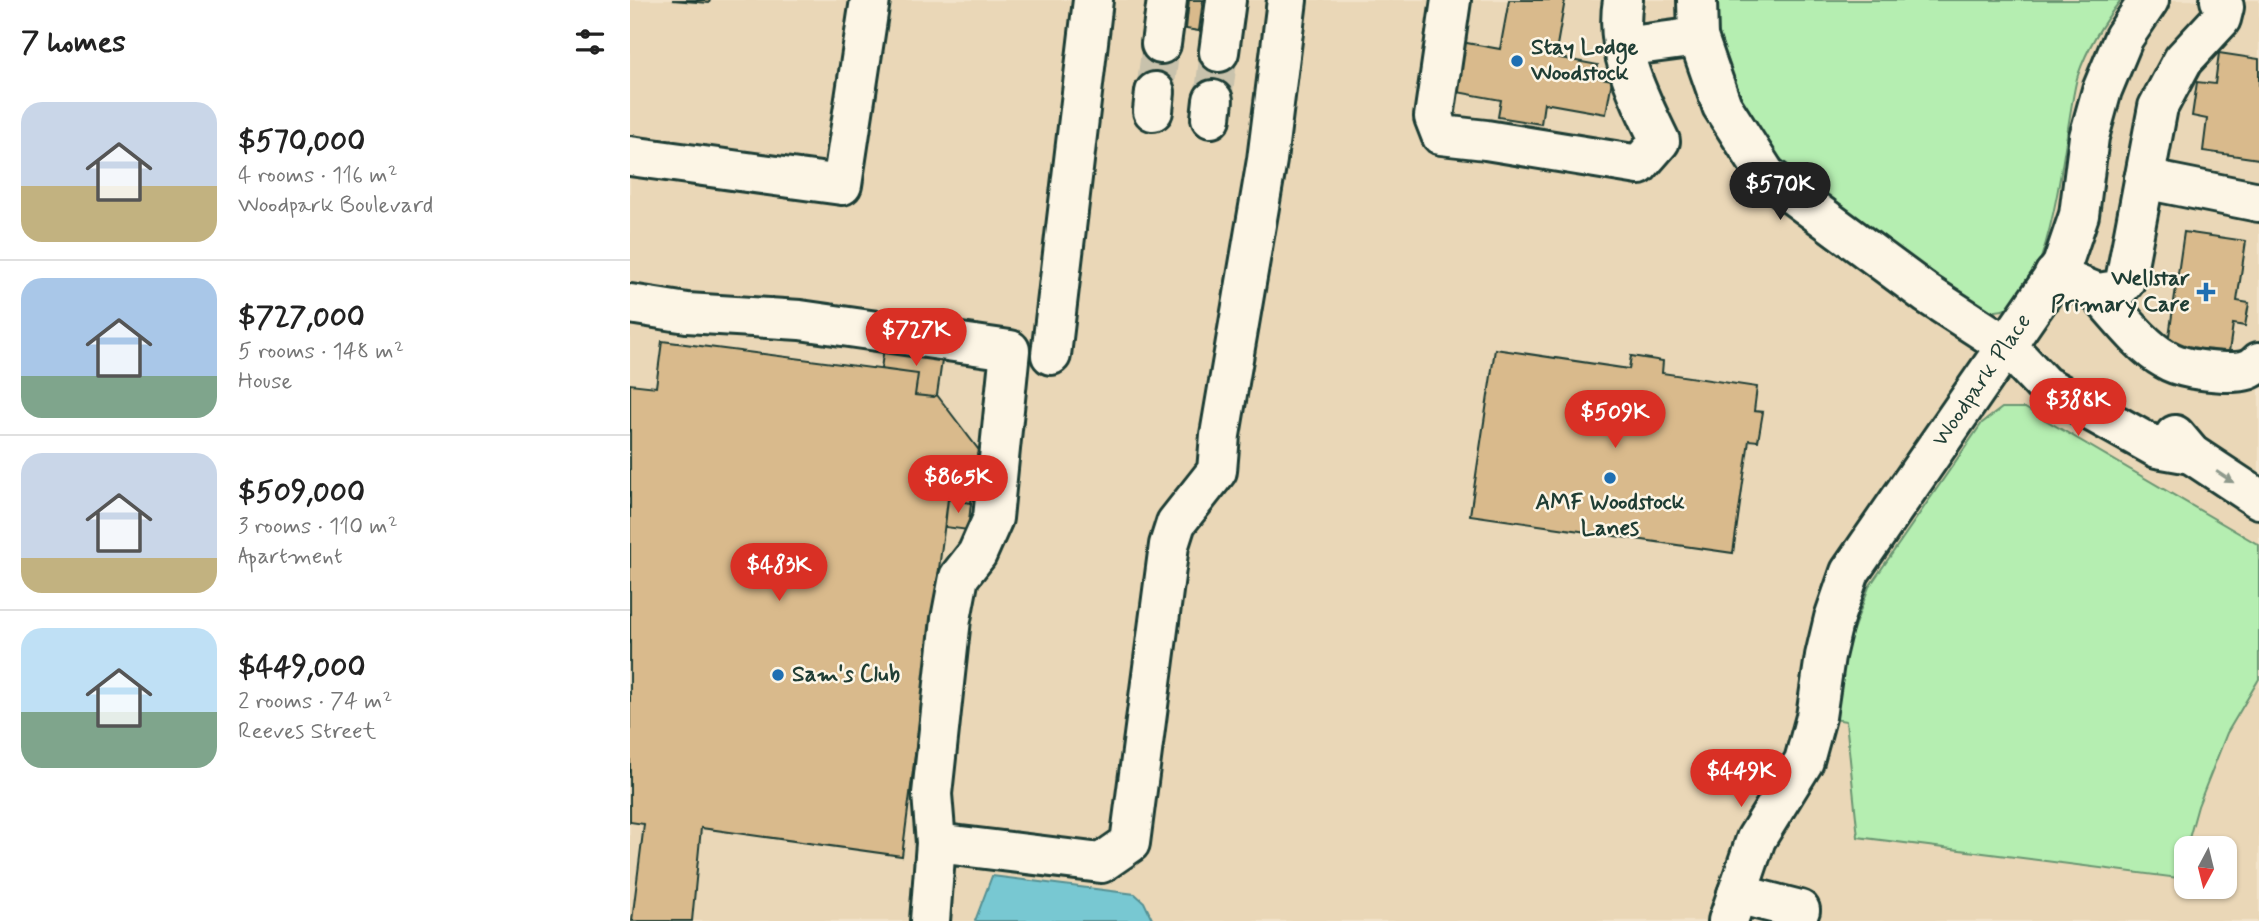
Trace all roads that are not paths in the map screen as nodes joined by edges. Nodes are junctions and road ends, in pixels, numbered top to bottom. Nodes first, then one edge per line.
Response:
1 (870, 0) edge
2 (1093, 0) edge
3 (1167, 0) edge
4 (1226, 0) edge
5 (1287, 0) edge
6 (1451, 0) edge
7 (1623, 0) edge
8 (1697, 0) edge
9 (2149, 0) edge
10 (2220, 0) edge
11 (1698, 37) junction
12 (1161, 44) tunnel mouth
13 (1623, 47) junction
14 (1219, 52) tunnel mouth
15 (632, 167) edge
16 (2144, 179) junction
17 (2259, 202) edge
18 (2054, 275) junction
19 (2098, 293) junction
20 (630, 304) edge
21 (2007, 346) junction
22 (1051, 355) dead end
23 (2259, 362) edge
24 (2259, 499) edge
25 (936, 843) junction
26 (1732, 908) edge
27 (1790, 913) edge
28 (930, 921) edge

1 - 15 street
2 - 22 street
3 - 12 street
4 - 14 street
5 - 25 street
6 - 13 street
7 - 13 street
8 - 11 street
9 - 18 street, Woodpark Place
10 - 16 street
11 - 13 street
11 - 21 street
16 - 17 street
16 - 19 street
18 - 19 street
18 - 21 street, Woodpark Place
19 - 23 street
20 - 25 street
21 -> 24 street
21 - 26 street, Woodpark Place
25 - 28 street
26 - 27 street

